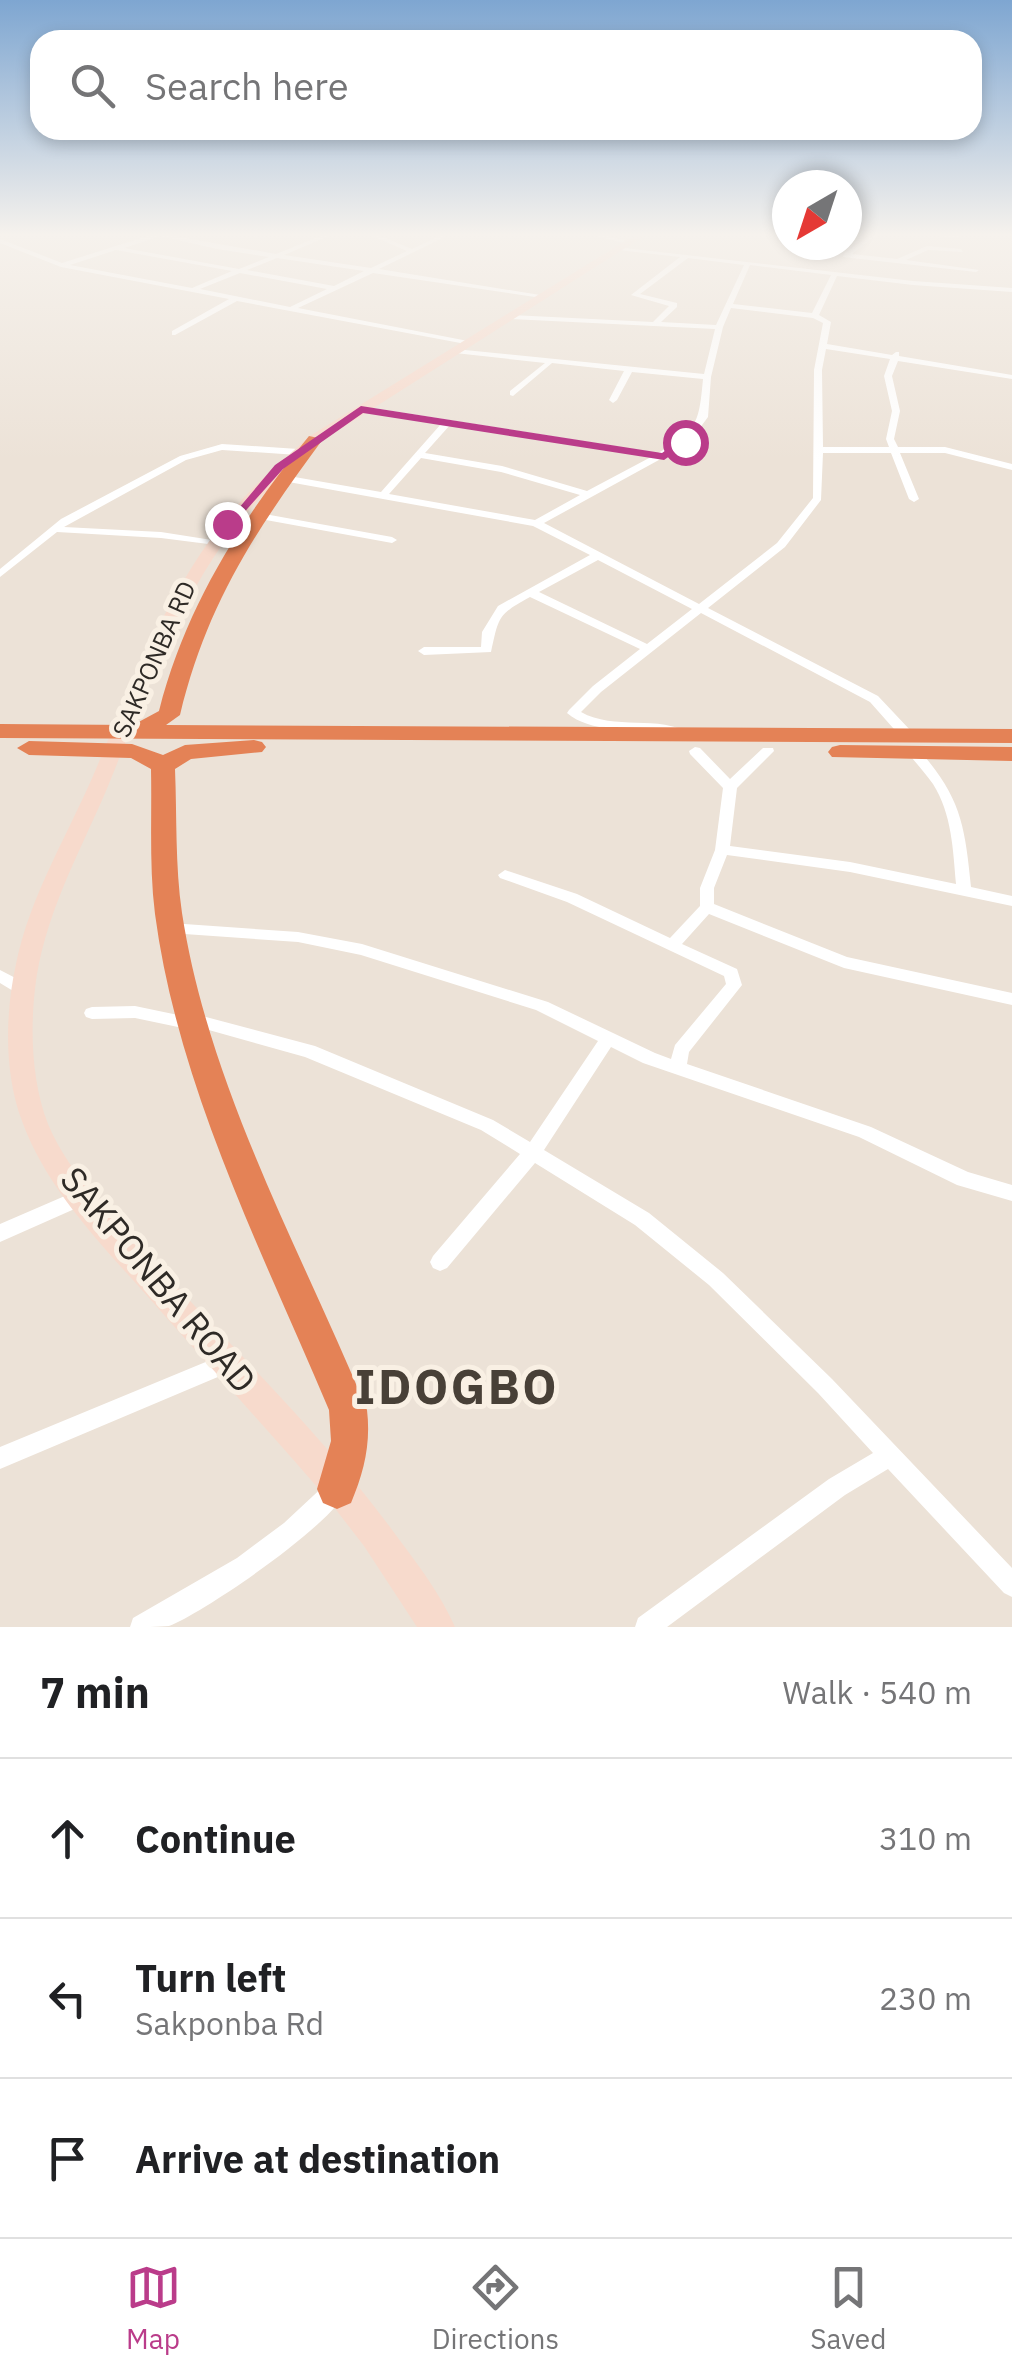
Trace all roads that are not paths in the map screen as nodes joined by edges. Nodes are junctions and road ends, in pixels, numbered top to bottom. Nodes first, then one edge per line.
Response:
1 (218, 309) edge
2 (292, 309) edge
3 (523, 309) edge
4 (670, 309) edge
5 (729, 309) edge
6 (756, 309) edge
7 (819, 309) edge
8 (815, 316) junction
9 (511, 317) junction
10 (656, 323) junction
11 (719, 327) junction
12 (175, 333) dead end
13 (824, 346) junction
14 (461, 347) junction
15 (896, 354) junction
16 (549, 364) junction
17 (628, 371) junction
18 (707, 377) junction
19 (1012, 377) edge
20 (513, 393) dead end
21 (613, 400) dead end
22 (361, 409) junction
23 (447, 423) junction
24 (315, 439) junction
25 (819, 450) junction
26 (892, 451) junction
27 (298, 452) junction
28 (419, 455) junction
29 (664, 456) junction
30 (1012, 467) edge
31 (283, 478) junction
32 (385, 494) junction
33 (589, 494) junction
34 (914, 499) dead end
35 (259, 516) junction
36 (536, 524) junction
37 (53, 529) junction
38 (392, 540) dead end
39 (212, 544) junction
40 (599, 556) junction
41 (0, 574) edge
42 (531, 593) junction
43 (704, 608) junction
44 (649, 650) junction
45 (424, 651) dead end
46 (169, 715) junction
47 (0, 731) edge
48 (1012, 736) edge
49 (259, 739) junction
50 (27, 740) junction
51 (692, 744) junction
52 (910, 744) junction
53 (0, 748) edge
54 (768, 751) junction
55 (1012, 754) edge
56 (163, 766) junction
57 (104, 773) joint
58 (730, 787) junction
59 (722, 850) junction
60 (506, 875) dead end
61 (964, 888) junction
62 (1012, 901) edge
63 (707, 907) junction
64 (170, 928) junction
65 (674, 943) junction
66 (12, 983) edge
67 (1012, 1000) edge
68 (189, 1010) junction
69 (92, 1014) dead end
70 (608, 1039) junction
71 (678, 1068) junction
72 (534, 1151) junction
73 (1012, 1194) edge
74 (80, 1197) junction
75 (0, 1233) edge
76 (440, 1262) dead end
77 (225, 1364) junction
78 (890, 1455) junction
79 (0, 1458) edge
80 (337, 1488) junction
81 (1012, 1586) edge
82 (142, 1627) edge
83 (436, 1627) edge
84 (647, 1627) edge

1 - 12 street
2 - 14 street
3 - 9 main road, SAKPONBA RD
4 - 10 street
5 - 11 street
6 - 8 street
7 - 8 street
8 - 13 street
9 - 10 street
9 - 14 main road, SAKPONBA RD
10 - 11 street
11 - 18 street
13 - 15 street
13 - 25 street
14 - 16 street
14 - 22 main road, SAKPONBA RD
15 - 19 street
15 - 26 street
16 - 17 street
16 - 20 street
17 - 18 street
17 - 21 street
18 - 29 street
22 - 23 street
22 - 24 main road, SAKPONBA RD
23 - 28 street
23 - 29 street
24 - 27 main road, SAKPONBA RD
24 - 31 highway
25 - 26 street
25 - 43 street
26 - 30 street
26 - 34 street
27 - 37 street
27 - 39 main road, SAKPONBA RD
28 - 32 street
28 - 33 street
29 - 33 street
31 - 32 street
31 - 35 highway
32 - 36 street
33 - 36 street
35 - 38 street
35 - 46 highway
36 - 40 street
37 - 39 street
37 - 41 street
39 - 57 main road, SAKPONBA RD
40 - 42 street
40 - 43 street
42 - 44 street
42 - 45 street
43 - 44 street
43 - 52 street
44 - 51 street
46 - 49 highway
46 - 50 highway
47 - 50 highway
48 - 52 highway
49 - 50 highway
49 - 51 highway
49 - 56 highway
50 - 53 highway
50 - 56 highway
51 - 52 highway
51 - 54 highway
51 - 58 street
52 - 54 highway
52 - 55 highway
52 - 61 street
54 - 58 street
56 - 64 highway
57 - 66 main road, SAKPONBA ROAD
58 - 59 street
59 - 61 street
59 - 63 street
60 - 65 street
61 - 62 street
63 - 65 street
63 - 67 street
64 - 68 highway
64 - 70 street
65 - 71 street
66 - 74 main road, SAKPONBA ROAD
68 - 69 street
68 - 72 street
68 - 80 highway
70 - 71 street
70 - 72 street
71 - 73 street
72 - 76 street
72 - 78 street
74 - 75 street
74 - 77 main road, SAKPONBA ROAD
77 - 79 street
77 - 80 main road, SAKPONBA ROAD
78 - 81 street
78 - 84 street
80 - 82 street
80 - 83 main road, SAKPONBA ROAD

